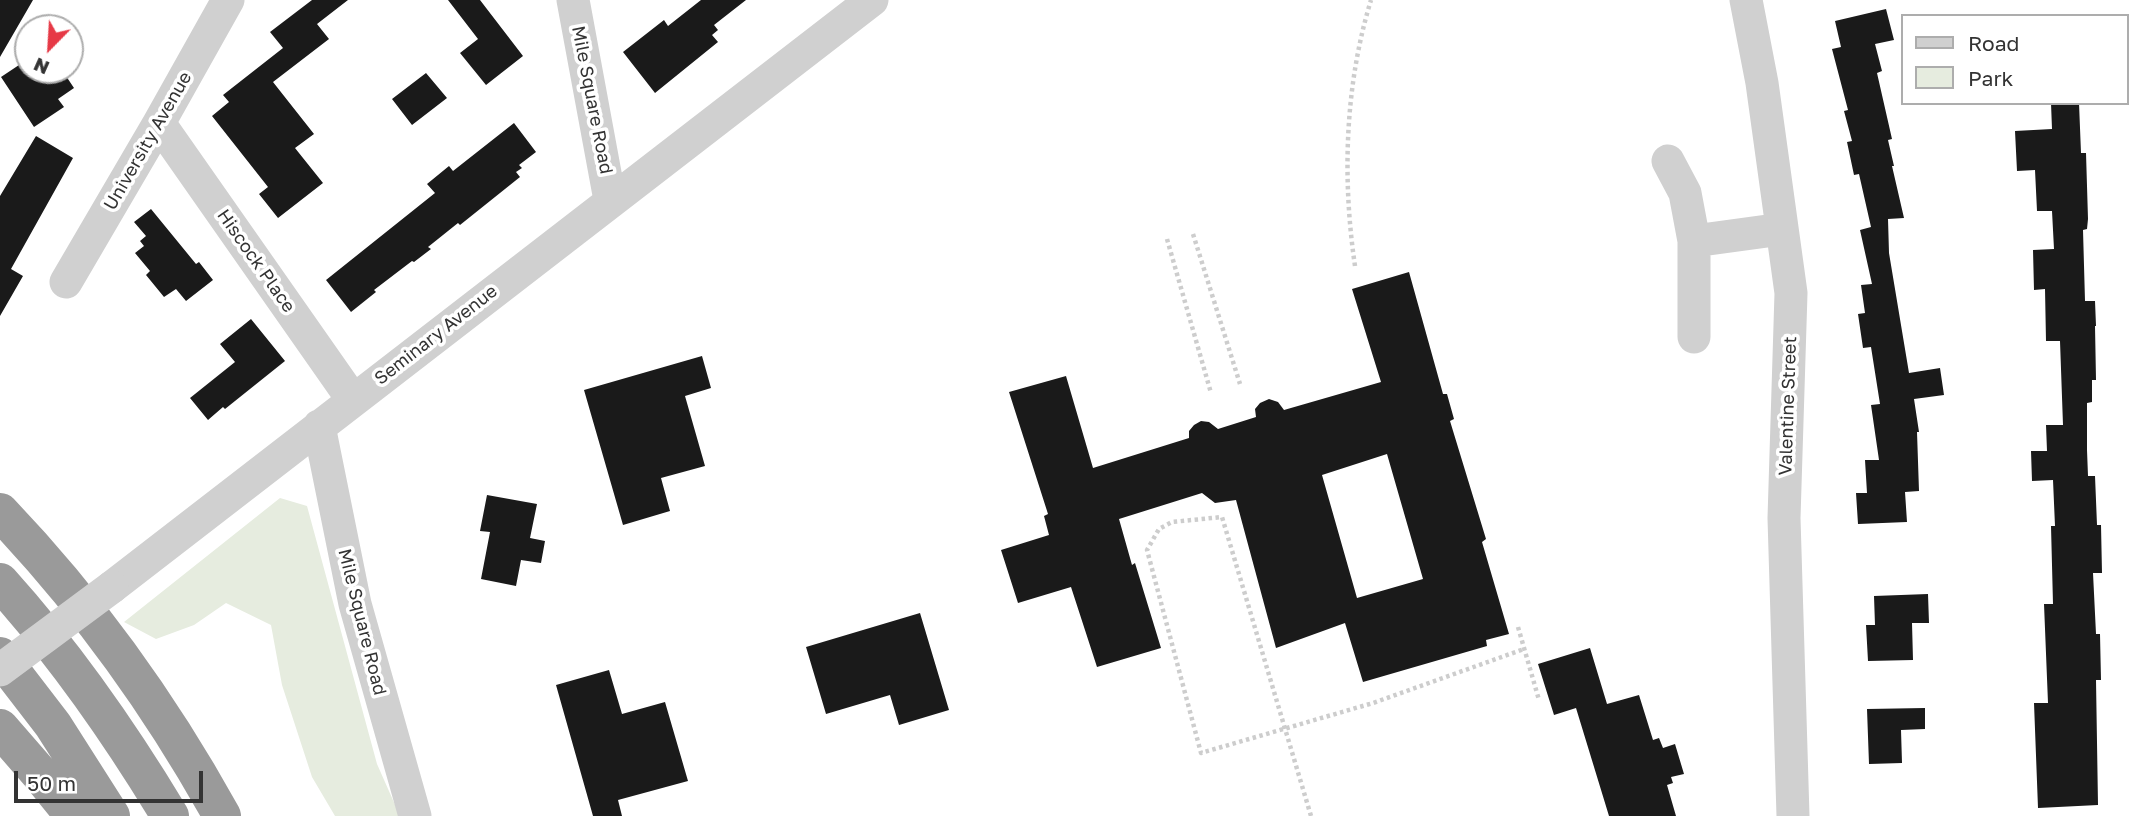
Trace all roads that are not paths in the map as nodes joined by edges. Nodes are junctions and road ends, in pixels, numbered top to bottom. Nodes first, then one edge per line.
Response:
1 (228, 0) edge
2 (573, 0) edge
3 (872, 0) edge
4 (1746, 0) edge
5 (159, 123) junction
6 (1668, 161) dead end
7 (610, 200) junction
8 (1782, 229) junction
9 (1694, 241) junction
10 (66, 282) dead end
11 (1694, 337) dead end
12 (352, 400) junction
13 (319, 426) junction
14 (0, 512) edge
15 (0, 582) edge
16 (0, 656) edge
17 (0, 670) edge
18 (0, 729) edge
19 (74, 816) edge
20 (111, 816) edge
21 (170, 816) edge
22 (222, 816) edge
23 (415, 816) edge
24 (1793, 816) edge

1 - 5 street, University Avenue
2 - 7 street, Mile Square Road
3 - 7 street, Seminary Avenue
4 - 8 street, Valentine Street
5 - 10 street, University Avenue
5 - 12 street, Hiscock Place
6 - 9 street
7 - 12 street, Seminary Avenue
8 - 9 street
8 - 24 street, Valentine Street
9 - 11 street
12 - 13 street, Seminary Avenue
13 - 17 street, Seminary Avenue, bridge
13 - 23 street, Mile Square Road
14 - 22 highway
15 - 21 highway
16 - 20 highway
18 - 19 highway

